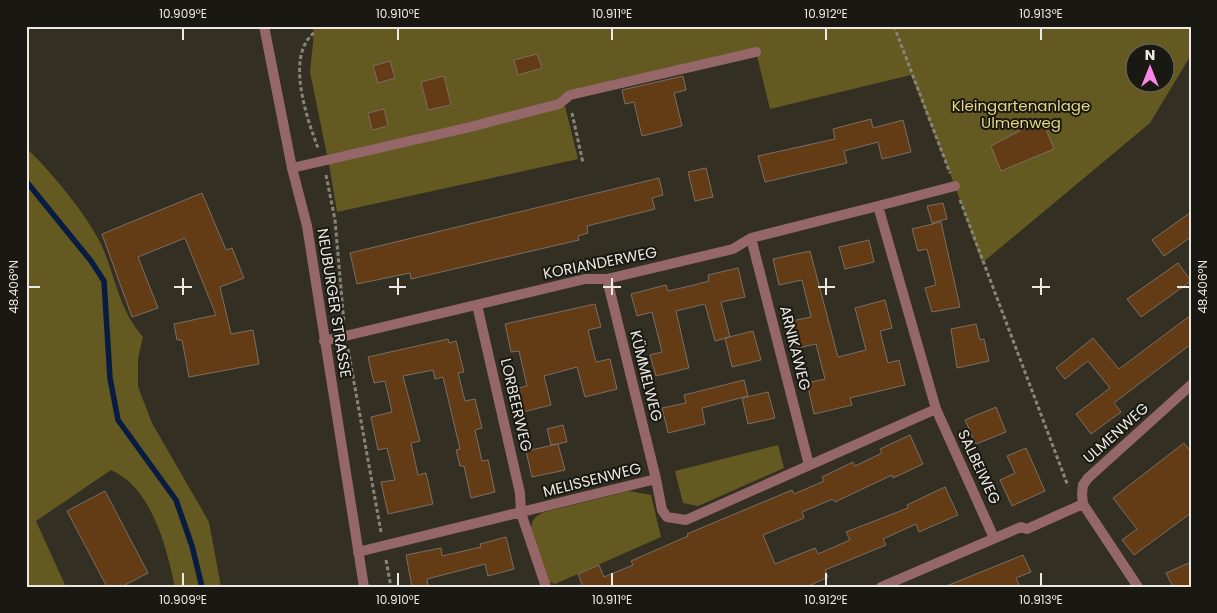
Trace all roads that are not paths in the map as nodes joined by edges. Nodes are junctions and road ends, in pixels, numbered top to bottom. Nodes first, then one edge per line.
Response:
1 (264, 26) edge
2 (756, 52) dead end
3 (292, 168) junction
4 (955, 186) road end
5 (878, 206) junction
6 (751, 238) junction
7 (608, 279) junction
8 (477, 305) junction
9 (324, 341) junction
10 (1191, 386) edge
11 (936, 409) junction
12 (809, 465) junction
13 (656, 479) junction
14 (1082, 499) junction
15 (521, 513) junction
16 (994, 538) junction
17 (358, 552) junction
18 (364, 587) edge
19 (546, 587) edge
20 (881, 587) edge
21 (1138, 587) edge

1 - 3 street, NEUBURGER STRASSE
2 - 3 street
3 - 9 street, NEUBURGER STRASSE
4 - 5 street, KORIANDERWEG
5 - 6 street, KORIANDERWEG
5 - 11 street
6 - 7 street, KORIANDERWEG
6 - 12 street, ARNIKAWEG
7 - 8 street, KORIANDERWEG
7 - 13 street, KÜMMELWEG
8 - 9 street, KORIANDERWEG
8 - 15 street, LORBEERWEG
9 - 17 street, NEUBURGER STRASSE
10 - 14 street, ULMENWEG
11 - 12 street, MELISSENWEG
11 - 16 street, SALBEIWEG
12 - 13 street, MELISSENWEG
13 - 15 street, MELISSENWEG
14 - 16 street
14 - 21 street
15 - 17 street, MELISSENWEG
15 - 19 street
16 - 20 street
17 - 18 street, NEUBURGER STRASSE

